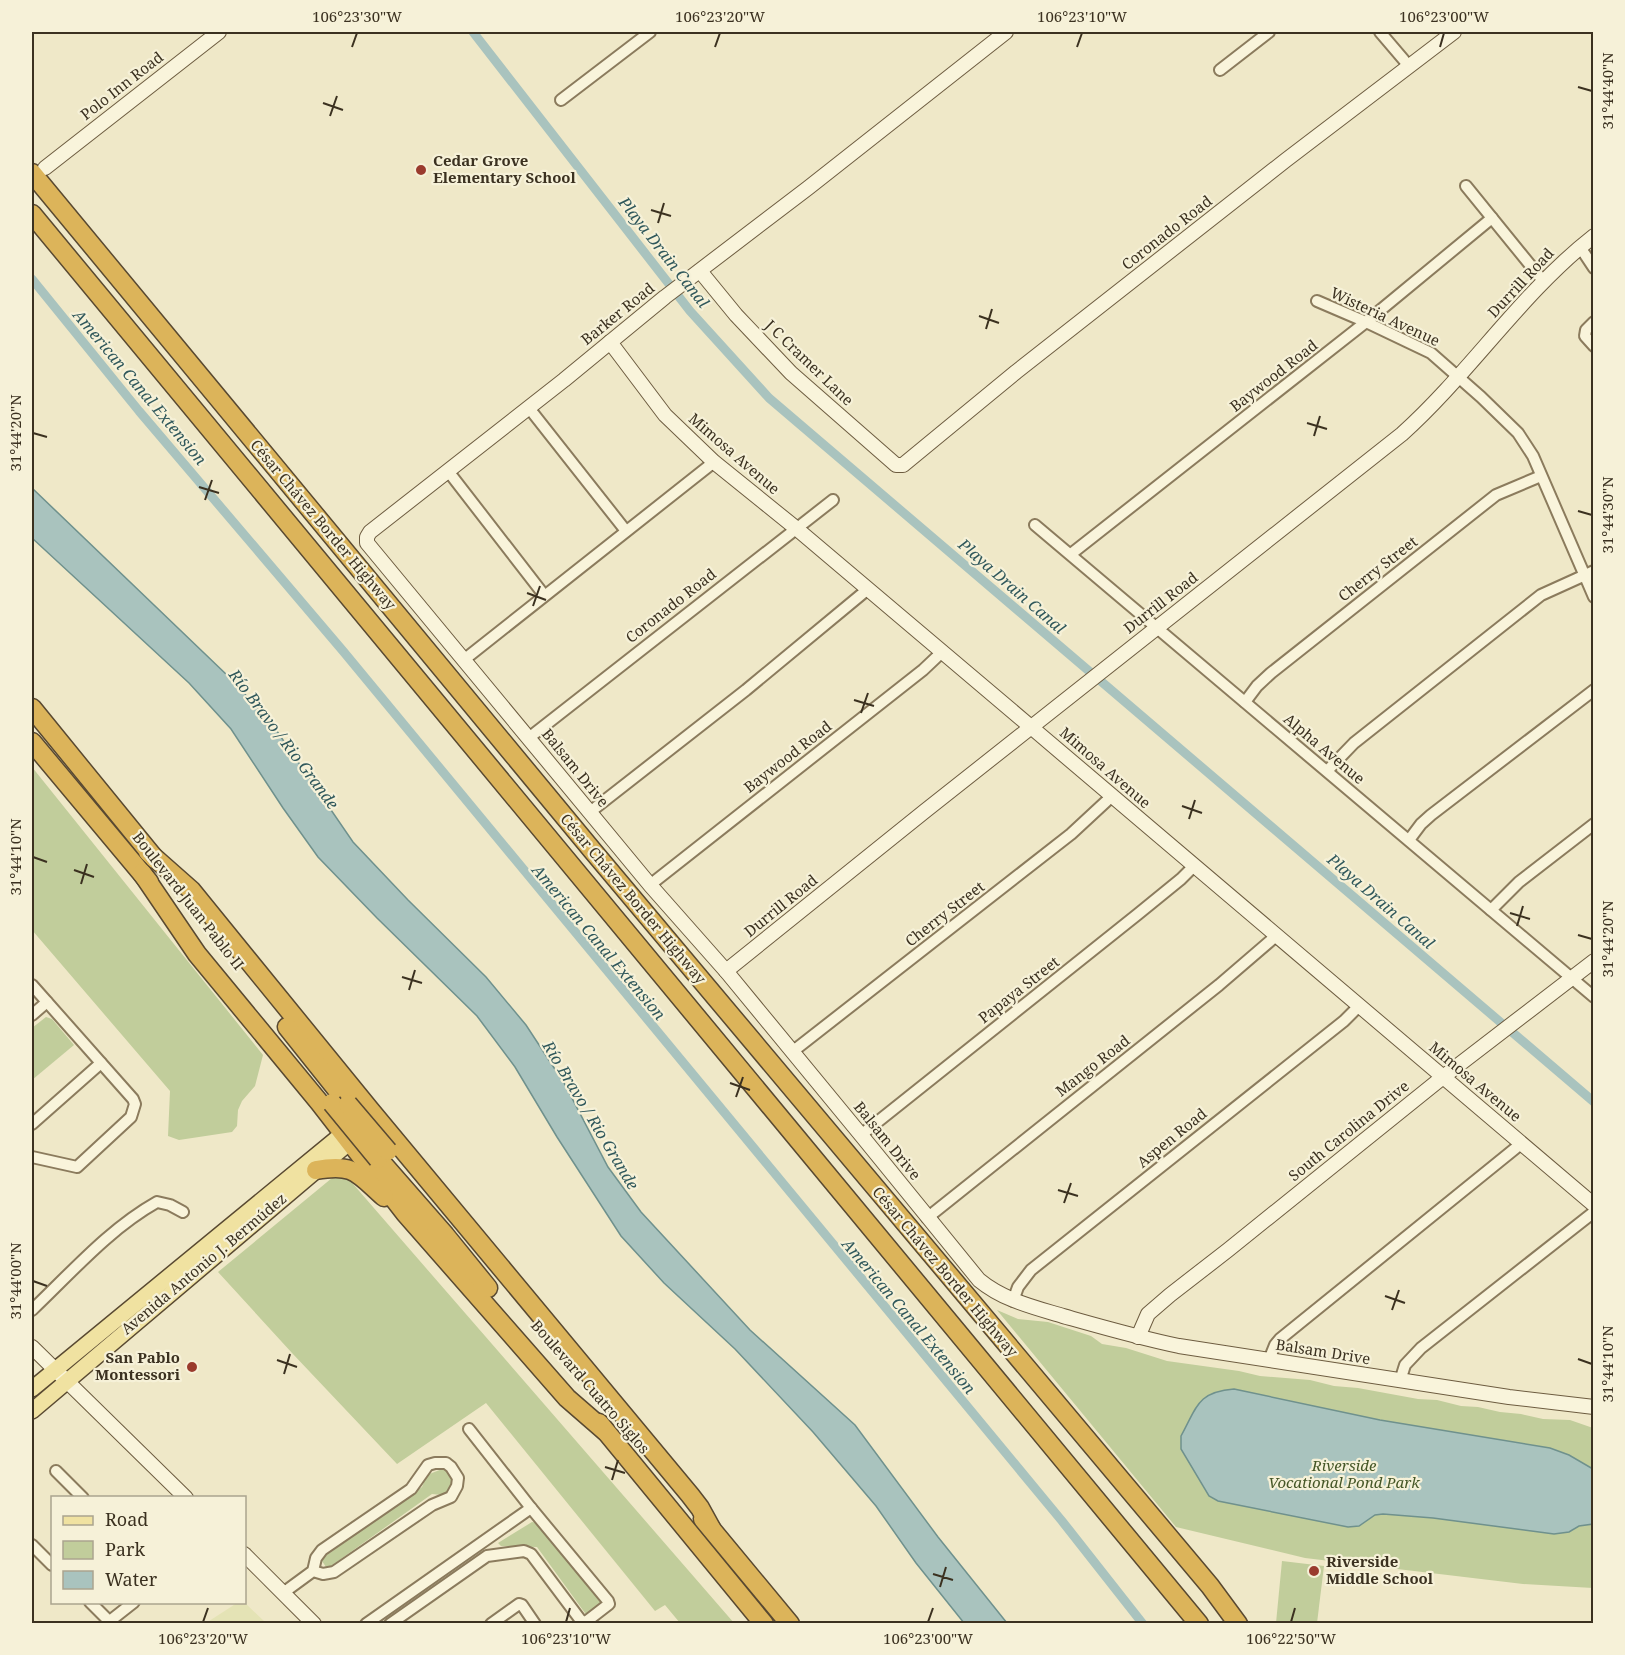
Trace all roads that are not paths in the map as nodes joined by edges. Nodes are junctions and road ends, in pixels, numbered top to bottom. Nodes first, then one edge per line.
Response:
1 (219, 32) edge
2 (650, 32) edge
3 (1006, 32) edge
4 (1269, 32) edge
5 (1380, 32) edge
6 (1454, 32) edge
7 (1409, 66) junction
8 (1220, 70) dead end
9 (561, 100) dead end
10 (38, 170) edge
11 (1466, 186) dead end
12 (32, 214) edge
13 (1492, 218) junction
14 (1593, 236) edge
15 (1580, 246) junction
16 (1593, 268) edge
17 (700, 271) junction
18 (1544, 282) junction
19 (1317, 301) dead end
20 (1366, 322) junction
21 (1593, 322) edge
22 (610, 342) junction
23 (1593, 346) edge
24 (1459, 377) junction
25 (529, 408) junction
26 (714, 462) junction
27 (905, 464) joint
28 (448, 471) junction
29 (1540, 476) junction
30 (833, 500) dead end
31 (1035, 525) dead end
32 (797, 529) junction
33 (626, 531) junction
34 (367, 537) joint
35 (1071, 554) junction
36 (1589, 574) edge
37 (868, 589) junction
38 (544, 595) junction
39 (1593, 597) edge
40 (1157, 628) junction
41 (942, 652) junction
42 (465, 659) junction
43 (1593, 690) edge
44 (1245, 702) junction
45 (32, 708) edge
46 (1031, 726) junction
47 (530, 737) junction
48 (32, 742) edge
49 (1327, 771) junction
50 (1112, 796) junction
51 (590, 812) junction
52 (1593, 824) edge
53 (1408, 840) junction
54 (148, 852) junction
55 (1194, 866) junction
56 (142, 873) junction
57 (650, 885) junction
58 (1491, 910) junction
59 (1276, 936) junction
60 (1593, 961) edge
61 (726, 972) junction
62 (1572, 978) junction
63 (32, 984) edge
64 (1593, 997) edge
65 (47, 1002) junction
66 (1359, 1006) junction
67 (32, 1015) edge
68 (792, 1052) junction
69 (101, 1063) junction
70 (1443, 1077) junction
71 (337, 1098) junction
72 (374, 1115) junction
73 (32, 1124) edge
74 (861, 1135) junction
75 (347, 1137) junction
76 (1522, 1143) junction
77 (385, 1156) junction
78 (32, 1157) edge
79 (316, 1170) junction
80 (1593, 1205) edge
81 (183, 1212) dead end
82 (405, 1212) junction
83 (1593, 1212) edge
84 (927, 1218) junction
85 (1013, 1301) junction
86 (32, 1310) edge
87 (525, 1322) junction
88 (1138, 1337) junction
89 (32, 1347) edge
90 (1269, 1360) junction
91 (55, 1370) junction
92 (68, 1381) junction
93 (1400, 1381) junction
94 (32, 1389) edge
95 (1593, 1407) edge
96 (32, 1411) edge
97 (469, 1429) dead end
98 (605, 1431) junction
99 (56, 1471) dead end
100 (83, 1496) edge
101 (185, 1496) edge
102 (531, 1508) junction
103 (711, 1528) junction
104 (480, 1544) junction
105 (32, 1545) edge
106 (246, 1556) edge
107 (487, 1556) junction
108 (51, 1564) edge
109 (313, 1571) junction
110 (1210, 1586) junction
111 (283, 1593) junction
112 (1174, 1594) junction
113 (92, 1604) edge
114 (131, 1604) edge
115 (108, 1622) edge
116 (314, 1623) edge
117 (366, 1623) edge
118 (390, 1623) edge
119 (491, 1623) edge
120 (535, 1623) edge
121 (764, 1623) edge
122 (790, 1623) edge
123 (1194, 1623) edge
124 (1199, 1623) edge
125 (1238, 1623) edge
126 (1248, 1623) edge

1 - 10 street, Polo Inn Road
2 - 9 street
3 - 17 street, Barker Road
4 - 8 street
5 - 7 street
6 - 7 street, Coronado Road
7 - 27 street, Coronado Road
10 - 110 highway, César Chávez Border Highway
11 - 13 street
12 - 112 highway, César Chávez Border Highway
13 - 18 street
13 - 20 street, Baywood Road
14 - 15 street, Durrill Road
15 - 16 street
15 - 18 street, Durrill Road
17 - 22 street, Barker Road
17 - 27 street, J C Cramer Lane
18 - 24 street, Durrill Road
19 - 20 street, Wisteria Avenue
20 - 24 street, Wisteria Avenue
20 - 35 street, Baywood Road
21 - 23 street
22 - 25 street, Barker Road
22 - 26 street, Mimosa Avenue
24 - 29 street, Wisteria Avenue
24 - 40 street, Durrill Road
25 - 28 street, Barker Road
25 - 33 street
26 - 32 street, Mimosa Avenue
26 - 33 street
28 - 34 street, Barker Road
28 - 38 street
29 - 36 street, Wisteria Avenue
29 - 44 street, Cherry Street
30 - 32 street, Coronado Road
31 - 35 street, Alpha Avenue
32 - 37 street, Mimosa Avenue
32 - 47 street, Coronado Road
33 - 38 street
34 - 42 street, Balsam Drive
35 - 40 street, Alpha Avenue
36 - 39 street, Wisteria Avenue
36 - 49 street
37 - 41 street, Mimosa Avenue
37 - 51 street
38 - 42 street
40 - 44 street, Alpha Avenue
40 - 46 street, Durrill Road
41 - 46 street, Mimosa Avenue
41 - 57 street, Baywood Road
42 - 47 street, Balsam Drive
43 - 53 street
44 - 49 street, Alpha Avenue
45 - 54 highway, Boulevard Juan Pablo II
46 - 50 street, Mimosa Avenue
46 - 61 street, Durrill Road
47 - 51 street, Balsam Drive
48 - 56 highway, Boulevard Juan Pablo II
49 - 53 street, Alpha Avenue
50 - 55 street, Mimosa Avenue
50 - 68 street, Cherry Street
51 - 57 street, Balsam Drive
52 - 58 street
53 - 58 street, Alpha Avenue
54 - 71 highway, Boulevard Juan Pablo II
54 - 71 highway
55 - 59 street, Mimosa Avenue
55 - 74 street, Papaya Street
56 - 71 highway, Boulevard Juan Pablo II
56 - 71 highway
57 - 61 street, Balsam Drive
58 - 62 street, Alpha Avenue
59 - 66 street, Mimosa Avenue
59 - 84 street, Mango Road
60 - 62 street, South Carolina Drive
61 - 68 street, Balsam Drive
62 - 64 street, Alpha Avenue
62 - 70 street, South Carolina Drive
63 - 65 street
65 - 67 street
65 - 69 street
66 - 70 street, Mimosa Avenue
66 - 85 street, Aspen Road
68 - 74 street, Balsam Drive
69 - 73 street
69 - 78 street
70 - 76 street, Mimosa Avenue
70 - 88 street, South Carolina Drive
71 - 72 highway
71 - 75 highway
71 - 77 highway, bridge
72 - 75 main road, Avenida Antonio J. Bermúdez
72 - 77 highway
74 - 84 street, Balsam Drive
75 - 77 highway
75 - 79 main road, Avenida Antonio J. Bermúdez
75 - 91 main road, Avenida Antonio J. Bermúdez
76 - 80 street, Mimosa Avenue
76 - 90 street
77 - 82 highway
77 - 87 highway, Boulevard Cuatro Siglos
77 - 103 highway
79 - 82 highway
79 - 92 main road, Avenida Antonio J. Bermúdez
81 - 86 street
82 - 98 highway
83 - 93 street
84 - 85 street, Balsam Drive
85 - 88 street, Balsam Drive
87 - 98 highway, Boulevard Cuatro Siglos
87 - 103 highway, Boulevard Cuatro Siglos
88 - 90 street, Balsam Drive
89 - 91 street
90 - 93 street, Balsam Drive
91 - 92 street
91 - 94 main road, Avenida Antonio J. Bermúdez
92 - 96 main road, Avenida Antonio J. Bermúdez
92 - 101 street
93 - 95 street, Balsam Drive
97 - 102 street
98 - 121 highway, Boulevard Cuatro Siglos
99 - 100 street
102 - 104 street
102 - 107 street
103 - 122 highway, Boulevard Cuatro Siglos
104 - 107 street
104 - 117 street
105 - 108 street
106 - 111 street
107 - 118 street
109 - 109 street
109 - 111 street
110 - 125 highway, César Chávez Border Highway
110 - 126 highway
111 - 116 street
112 - 123 highway
112 - 124 highway, César Chávez Border Highway
113 - 115 street
114 - 115 street
119 - 120 street

